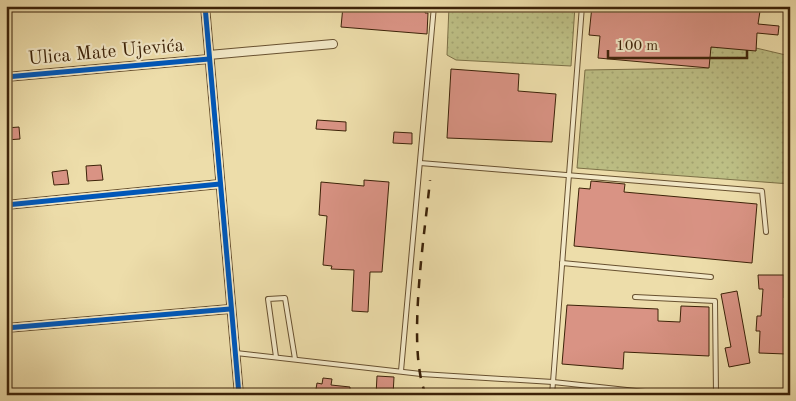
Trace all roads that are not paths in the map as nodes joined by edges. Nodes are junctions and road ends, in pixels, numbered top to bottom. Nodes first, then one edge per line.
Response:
1 (205, 6) edge
2 (434, 6) edge
3 (582, 6) edge
4 (333, 44) dead end
5 (209, 57) junction
6 (6, 77) edge
7 (420, 163) junction
8 (569, 176) junction
9 (220, 184) junction
10 (6, 205) edge
11 (766, 232) dead end
12 (562, 263) junction
13 (711, 277) dead end
14 (635, 297) dead end
15 (230, 309) junction
16 (6, 328) edge
17 (236, 353) junction
18 (276, 357) junction
19 (295, 359) junction
20 (401, 371) junction
21 (553, 382) junction
22 (239, 395) edge
23 (552, 395) edge
24 (673, 395) edge
25 (716, 395) edge

1 - 5 street
2 - 7 lane
3 - 8 lane
4 - 5 street, Ulica Mate Ujevića
5 - 6 street, Ulica Mate Ujevića
5 - 9 street
7 - 8 lane
7 - 20 lane
8 - 11 lane
8 - 12 lane
9 - 10 street
9 - 15 street
12 - 13 lane
12 - 21 lane
14 - 25 lane
15 - 16 street
15 - 17 street
17 - 18 lane
17 - 22 street
18 - 19 lane
18 - 19 lane
19 - 20 lane
20 - 21 lane
21 - 23 lane
21 - 24 lane

